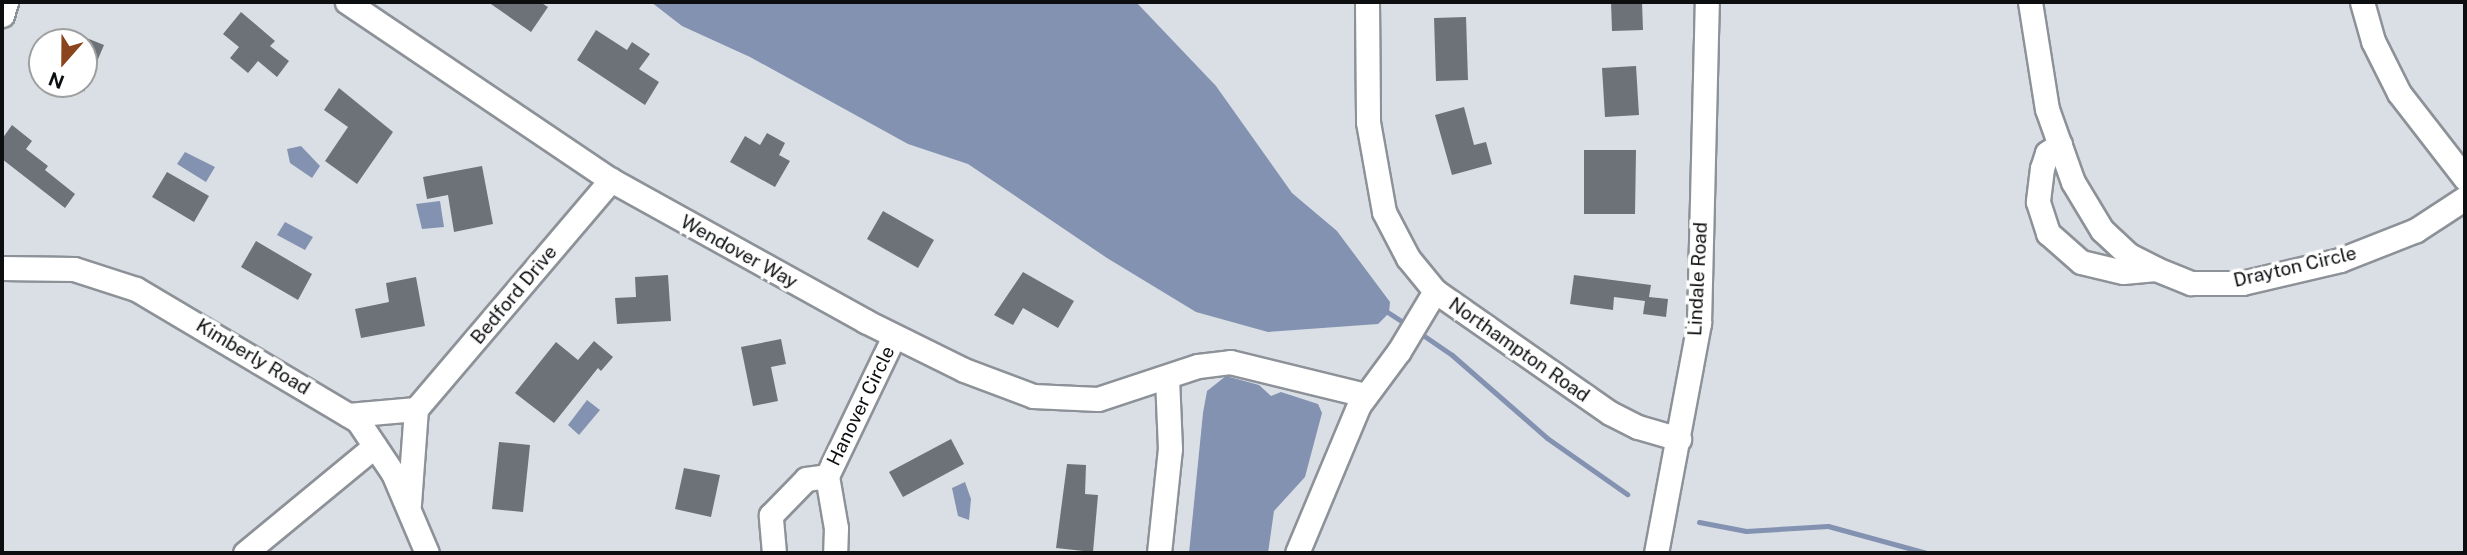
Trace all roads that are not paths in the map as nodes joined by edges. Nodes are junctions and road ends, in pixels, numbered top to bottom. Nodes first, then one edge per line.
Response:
1 (6, 2) edge
2 (347, 2) edge
3 (1367, 2) edge
4 (1707, 2) edge
5 (2030, 2) edge
6 (2362, 2) edge
7 (2, 15) edge
8 (2060, 144) junction
9 (2465, 178) edge
10 (611, 180) junction
11 (2465, 198) edge
12 (2, 268) edge
13 (2156, 269) junction
14 (1429, 300) junction
15 (894, 336) junction
16 (1167, 378) junction
17 (1365, 395) junction
18 (416, 409) junction
19 (348, 415) junction
20 (1679, 439) junction
21 (375, 446) junction
22 (827, 475) junction
23 (408, 508) junction
24 (246, 553) edge
25 (427, 553) edge
26 (774, 553) edge
27 (835, 553) edge
28 (1158, 553) edge
29 (1297, 553) edge
30 (1656, 553) edge

1 - 7 street
2 - 10 street, Wendover Way
3 - 14 street
4 - 20 street, Lindale Road
5 - 8 street, Drayton Circle
6 - 9 street
8 - 13 street, Drayton Circle
8 - 13 street, Drayton Circle
10 - 15 street, Wendover Way
10 - 18 street, Bedford Drive
11 - 13 street, Drayton Circle
12 - 19 street, Kimberly Road
14 - 17 street, Northampton Road
14 - 20 street, Northampton Road
15 - 16 street, Wendover Way
15 - 22 street, Hanover Circle
16 - 17 street
16 - 28 street
17 - 29 street, Northampton Road
18 - 19 street
18 - 23 street
19 - 21 street, Kimberly Road
20 - 30 street, Lindale Road
21 - 23 street, Kimberly Road
21 - 24 street
22 - 26 street, Hanover Circle
22 - 27 street, Hanover Circle
23 - 25 street, Kimberly Road

